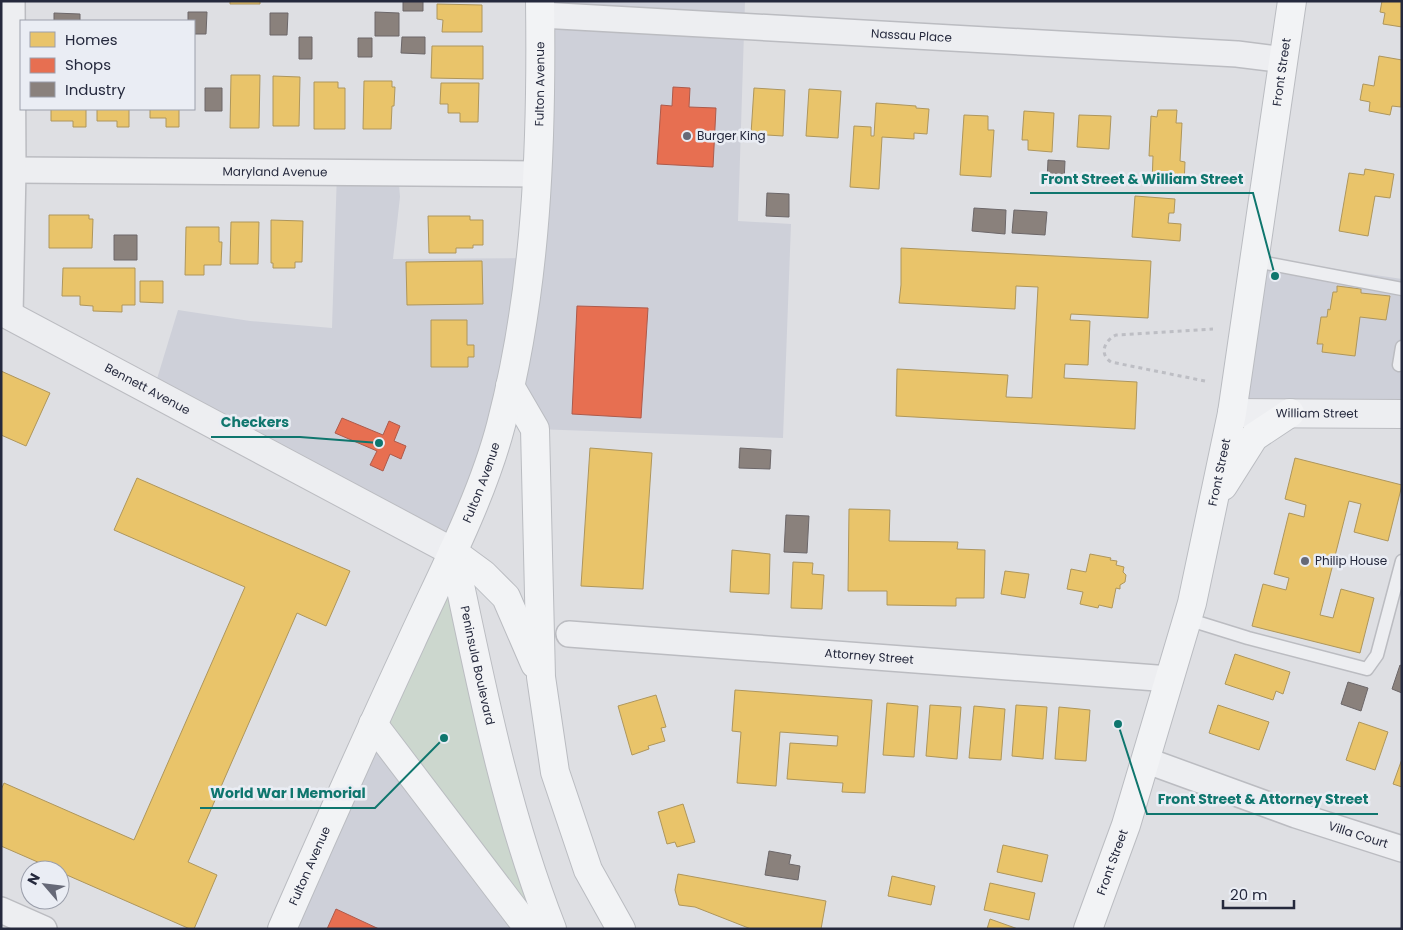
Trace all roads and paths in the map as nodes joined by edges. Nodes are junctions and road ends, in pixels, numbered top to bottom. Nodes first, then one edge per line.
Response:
1 (12, 1) edge
2 (1292, 1) edge
3 (541, 8) edge
4 (1284, 60) junction
5 (13, 170) junction
6 (538, 174) junction
7 (1254, 261) junction
8 (1402, 289) edge
9 (6, 313) edge
10 (1213, 328) dead end
11 (1402, 347) edge
12 (1399, 365) dead end
13 (1205, 381) dead end
14 (510, 386) junction
15 (1232, 413) junction
16 (1290, 413) junction
17 (1402, 414) edge
18 (1213, 502) junction
19 (452, 552) junction
20 (1402, 561) edge
21 (1187, 619) junction
22 (569, 634) dead end
23 (540, 677) junction
24 (1170, 679) junction
25 (373, 724) junction
26 (1145, 760) junction
27 (1402, 849) edge
28 (1, 910) edge
29 (44, 929) edge
30 (282, 929) edge
31 (529, 929) edge
32 (552, 929) edge
33 (621, 929) edge
34 (1088, 929) edge

1 - 5 street
2 - 4 main road, Front Street
3 - 4 street, Nassau Place
3 - 6 main road, Fulton Avenue
4 - 7 main road, Front Street
5 - 6 street, Maryland Avenue
5 - 9 street
6 - 14 main road, Fulton Avenue
7 - 8 lane
7 - 15 main road, Front Street
9 - 19 street, Bennett Avenue
10 - 13 path
11 - 12 lane
14 - 19 main road, Fulton Avenue
14 - 23 main road
15 - 16 street, William Street
15 - 18 main road, Front Street
16 - 17 street, William Street
16 - 18 main road
18 - 21 main road, Front Street
19 - 23 main road
19 - 25 main road, Fulton Avenue
19 - 32 main road, Peninsula Boulevard
20 - 21 lane
21 - 24 main road, Front Street
22 - 24 street, Attorney Street
23 - 33 main road
24 - 26 main road, Front Street
25 - 30 main road, Fulton Avenue
25 - 31 main road
26 - 27 street, Villa Court
26 - 34 main road, Front Street
28 - 29 street

